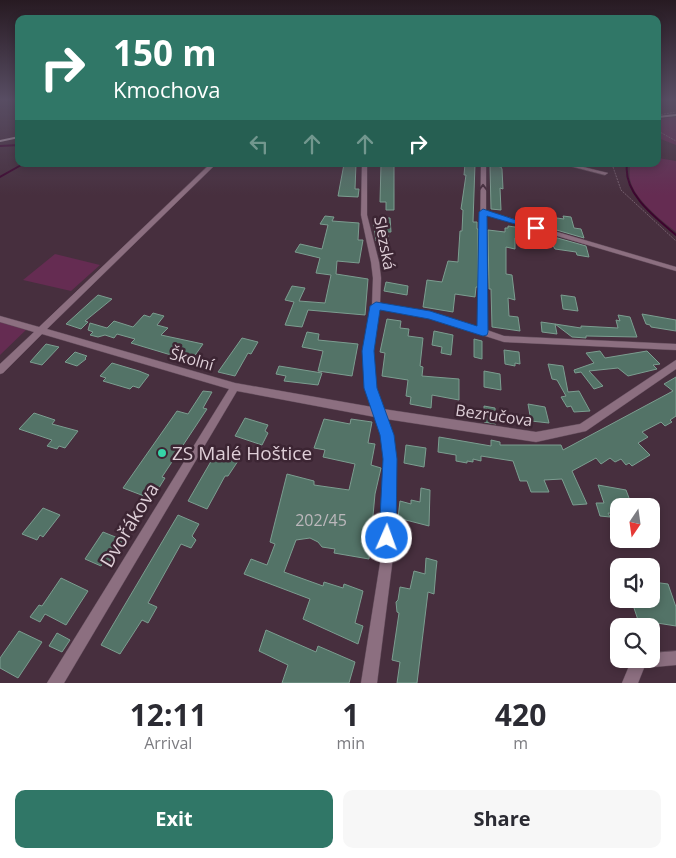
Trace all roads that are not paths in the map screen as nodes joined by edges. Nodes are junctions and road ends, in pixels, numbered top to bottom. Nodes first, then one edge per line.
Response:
1 (210, 167) edge
2 (364, 167) edge
3 (482, 167) edge
4 (578, 167) edge
5 (605, 173) dead end
6 (483, 212) junction
7 (676, 269) edge
8 (376, 306) junction
9 (0, 320) edge
10 (40, 332) junction
11 (483, 332) junction
12 (676, 347) edge
13 (676, 364) edge
14 (0, 370) edge
15 (235, 387) junction
16 (379, 413) junction
17 (676, 658) edge
18 (55, 683) edge
19 (369, 683) edge
20 (630, 683) edge

1 - 10 street
2 - 8 street, Slezská
6 -> 3 street
4 - 5 street
6 - 7 street
6 - 11 street
8 - 11 street
8 - 16 street, Slezská
9 - 10 street, Školní
10 - 14 street
10 - 15 street, Školní
11 - 12 street
13 - 16 street, Bezručova
15 - 16 street, Školní
15 - 18 street, Dvořákova
16 - 19 street, Slezská
17 - 20 street

